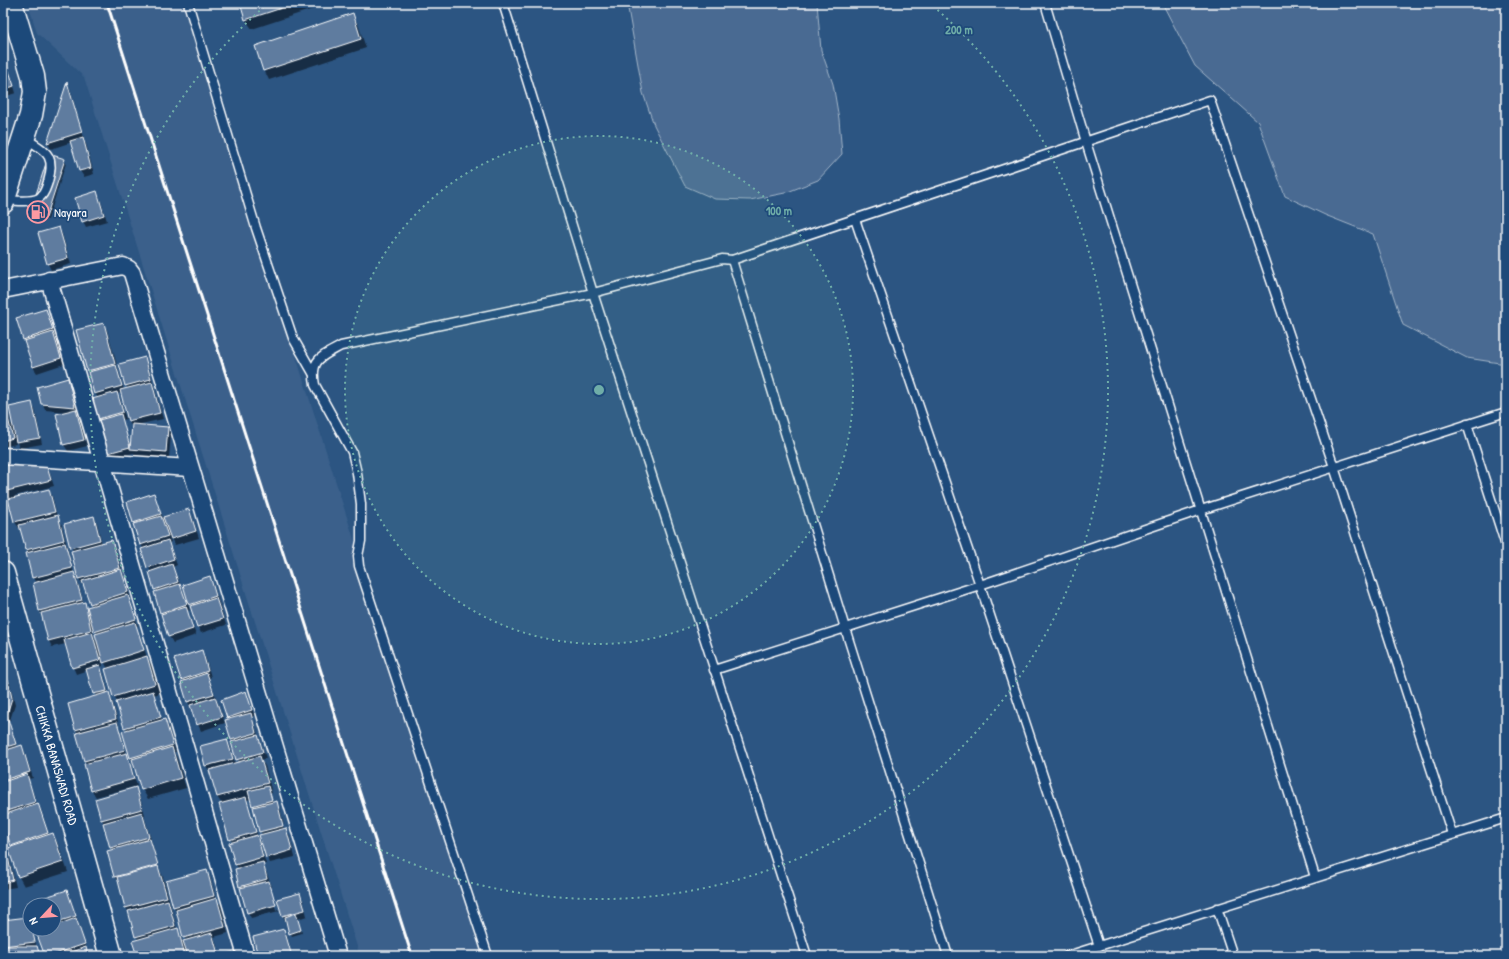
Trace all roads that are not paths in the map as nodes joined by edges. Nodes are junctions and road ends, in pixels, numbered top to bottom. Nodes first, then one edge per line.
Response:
1 (10, 3) edge
2 (188, 3) edge
3 (503, 3) edge
4 (1045, 3) edge
5 (24, 138) junction
6 (1086, 142) junction
7 (3, 200) edge
8 (855, 219) junction
9 (732, 260) junction
10 (50, 280) junction
11 (3, 290) edge
12 (593, 294) junction
13 (313, 373) junction
14 (1506, 412) edge
15 (1467, 424) junction
16 (3, 456) edge
17 (102, 462) junction
18 (1334, 467) junction
19 (190, 468) junction
20 (1201, 510) junction
21 (1506, 546) edge
22 (3, 573) edge
23 (980, 585) junction
24 (845, 628) junction
25 (714, 670) junction
26 (1506, 818) edge
27 (1452, 834) junction
28 (1315, 877) junction
29 (1217, 908) junction
30 (1099, 946) junction
31 (334, 955) edge
32 (112, 956) edge
33 (246, 956) edge
34 (488, 956) edge
35 (807, 956) edge
36 (948, 956) edge
37 (1067, 956) edge
38 (1233, 956) edge

1 - 5 main road
2 - 13 lane
3 - 12 lane
4 - 6 lane
5 - 7 main road
5 - 7 lane
6 - 8 lane
6 - 18 lane
6 - 20 lane
8 - 9 lane
8 - 23 lane
9 - 12 lane
9 - 24 lane
10 - 11 street
10 - 17 street
10 - 19 street
12 - 13 lane
12 - 25 lane
13 - 34 lane
14 - 15 lane
15 - 18 lane
15 - 21 lane
16 - 17 street
17 - 19 street
17 - 33 street
18 - 20 lane
18 - 27 lane
19 - 31 street
20 - 23 lane
20 - 28 lane
22 - 32 main road, CHIKKA BANASWADI ROAD
23 - 24 lane
23 - 30 lane
24 - 25 lane
24 - 36 lane
25 - 35 lane
26 - 27 lane
27 - 28 lane
28 - 29 lane
29 - 30 lane
29 - 38 lane
30 - 37 lane

